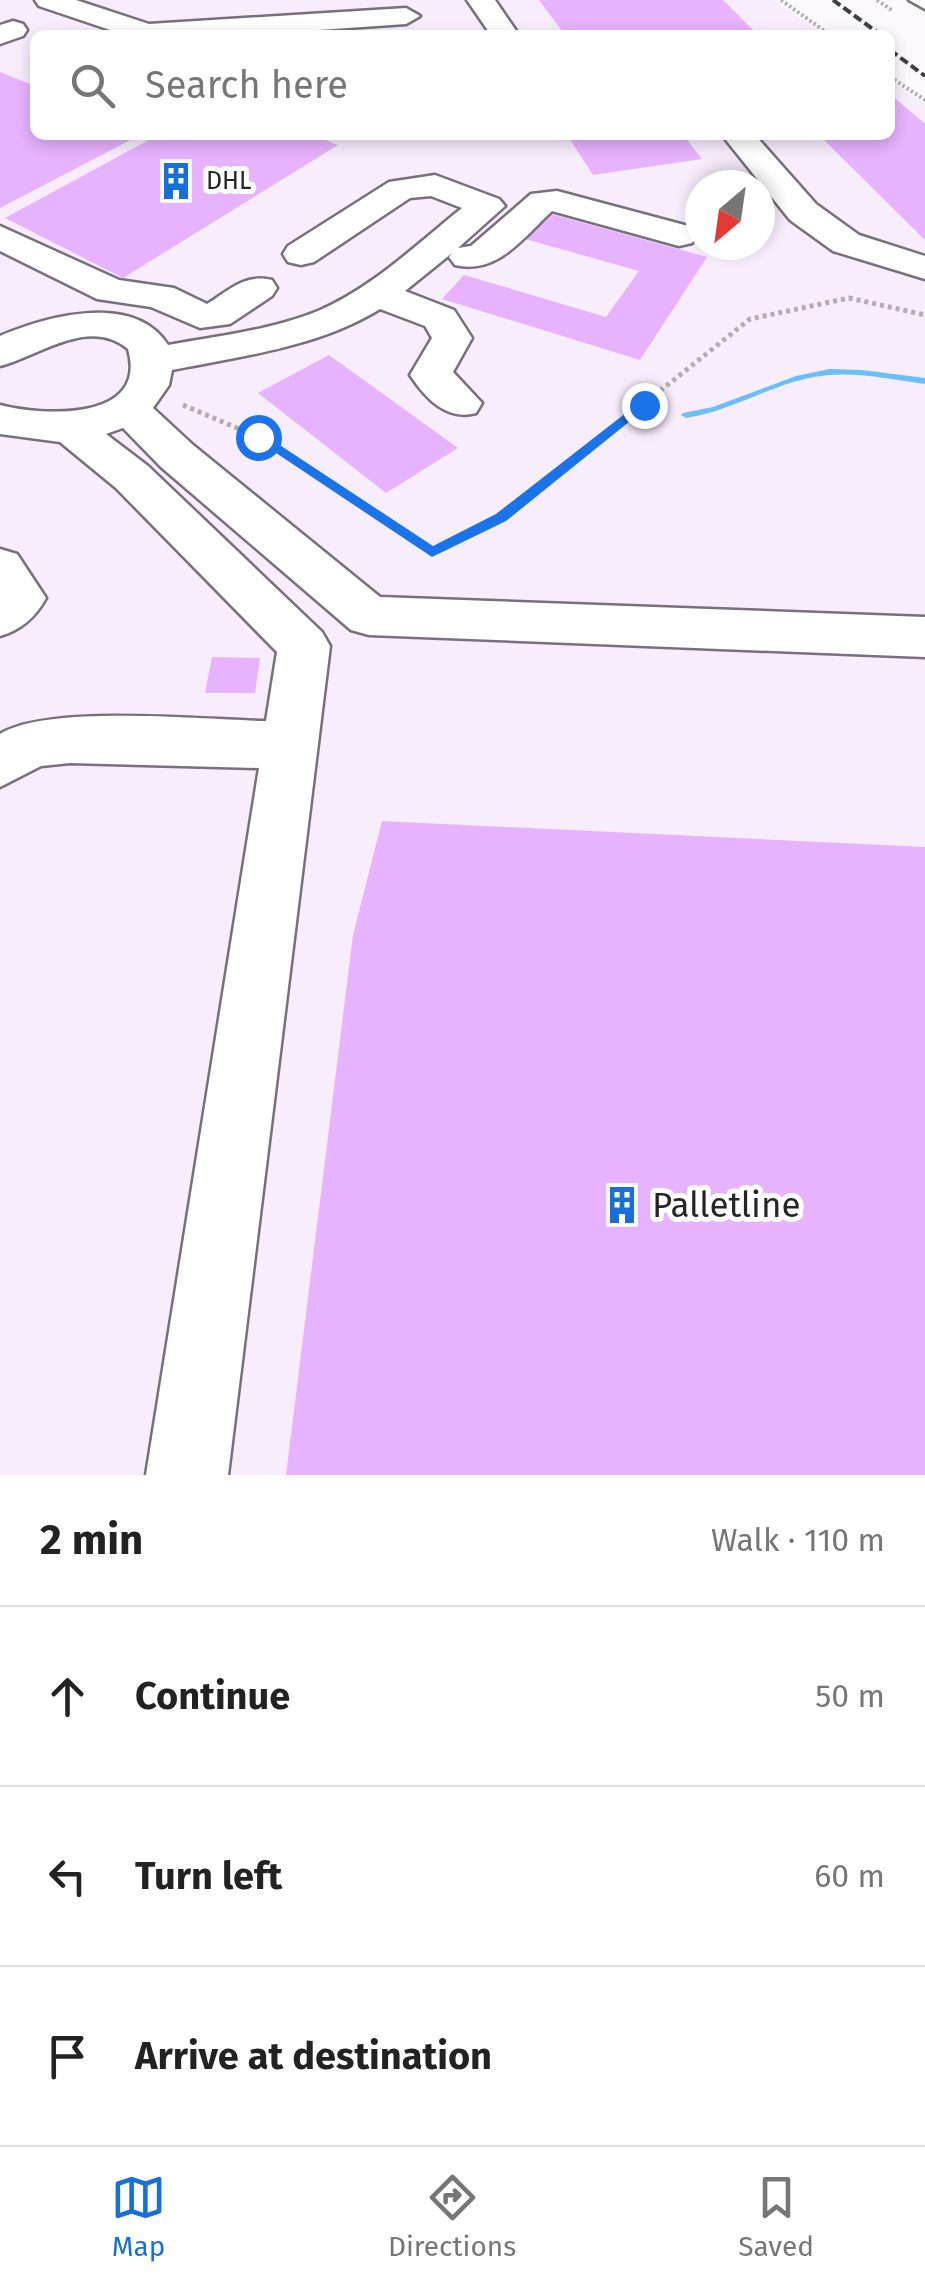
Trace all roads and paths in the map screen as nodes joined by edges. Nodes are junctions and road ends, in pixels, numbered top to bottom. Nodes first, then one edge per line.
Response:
1 (49, 0) edge
2 (120, 0) edge
3 (482, 0) edge
4 (781, 0) edge
5 (186, 9) edge
6 (241, 14) edge
7 (405, 17) edge
8 (135, 30) edge
9 (165, 30) edge
10 (502, 30) edge
11 (823, 30) edge
12 (895, 80) edge
13 (925, 100) edge
14 (742, 140) edge
15 (680, 235) dead end
16 (2, 240) edge
17 (431, 250) junction
18 (301, 254) dead end
19 (925, 268) edge
20 (258, 288) dead end
21 (374, 293) junction
22 (925, 315) edge
23 (2, 348) edge
24 (142, 385) junction
25 (461, 403) dead end
26 (24, 432) edge
27 (0, 566) edge
28 (0, 616) edge
29 (925, 637) edge
30 (290, 745) junction
31 (0, 763) edge
32 (188, 1475) edge

1 - 8 street
2 - 5 street
3 - 10 street
4 - 11 path
5 - 6 street
6 - 7 street
6 - 9 street
12 - 13 path
14 - 19 street
15 - 17 street
16 - 20 street
17 - 18 street
17 - 21 street
21 - 24 street
21 - 25 street
22 - 24 path
23 - 24 street
24 - 26 street
24 - 29 street
26 - 30 street
27 - 28 street
30 - 31 street
30 - 32 street

